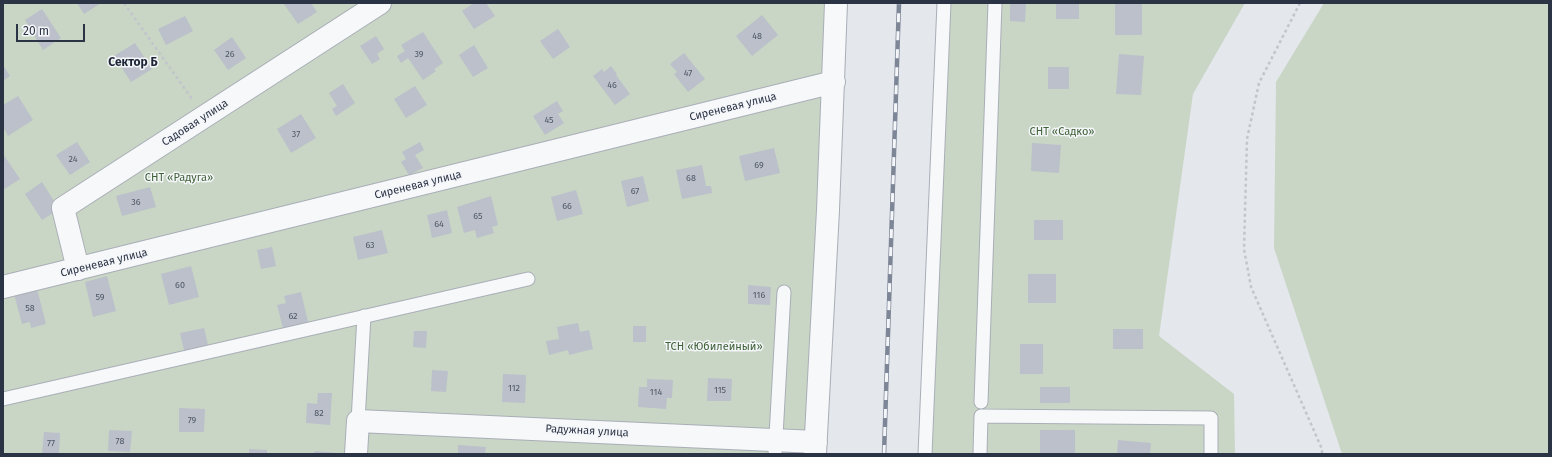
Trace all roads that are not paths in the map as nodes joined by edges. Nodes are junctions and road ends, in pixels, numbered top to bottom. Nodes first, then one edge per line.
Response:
1 (380, 3) edge
2 (836, 3) edge
3 (944, 3) edge
4 (995, 3) edge
5 (834, 82) junction
6 (78, 269) junction
7 (528, 279) dead end
8 (3, 287) edge
9 (784, 292) dead end
10 (364, 316) junction
11 (3, 399) edge
12 (982, 402) dead end
13 (358, 421) junction
14 (775, 447) edge
15 (816, 448) edge
16 (356, 454) edge
17 (925, 454) edge
18 (980, 454) edge
19 (1211, 454) edge

1 - 6 street, Садовая улица
2 - 5 street
3 - 17 lane
4 - 12 lane
5 - 6 street, Сиреневая улица
5 - 15 street
6 - 8 street, Сиреневая улица
7 - 10 lane
9 - 14 lane
10 - 11 lane
10 - 13 lane
13 - 14 street, Радужная улица
13 - 16 street
14 - 15 street, Радужная улица
18 - 19 lane

